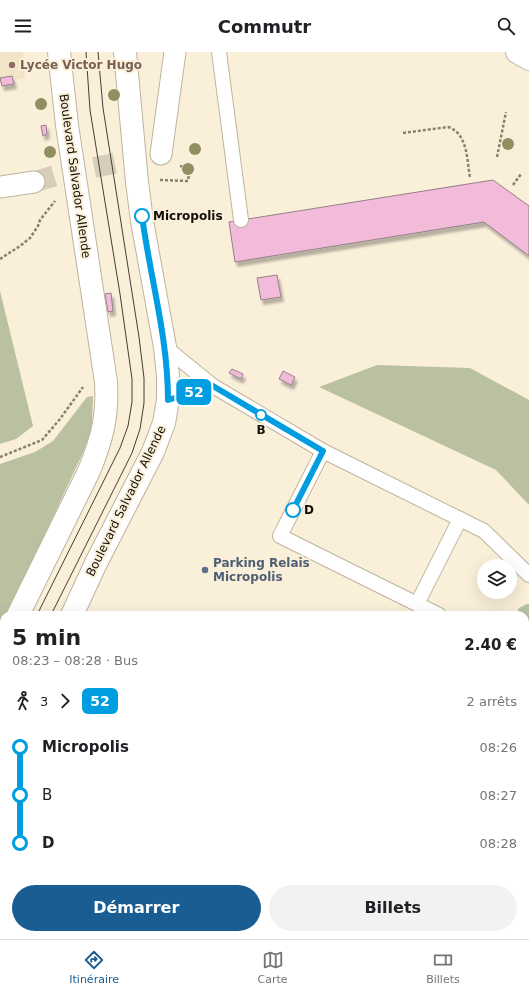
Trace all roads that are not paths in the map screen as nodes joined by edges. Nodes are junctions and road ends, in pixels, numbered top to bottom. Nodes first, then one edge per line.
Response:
1 (59, 52) edge
2 (126, 52) edge
3 (175, 52) edge
4 (219, 52) edge
5 (517, 52) edge
6 (529, 59) edge
7 (169, 160) road end
8 (34, 182) tunnel mouth
9 (0, 187) edge
10 (241, 220) dead end
11 (165, 347) junction
12 (213, 386) junction
13 (168, 400) junction
14 (323, 451) junction
15 (460, 519) junction
16 (529, 575) edge
17 (418, 604) junction
18 (20, 611) edge
19 (74, 611) edge
20 (431, 611) edge

1 - 18 street, Boulevard Salvador Allende
2 - 11 street, Boulevard Salvador Allende
3 - 7 street
4 - 10 lane
5 - 6 street
8 - 9 street
11 - 12 lane
11 - 13 street, Boulevard Salvador Allende
12 - 13 lane
12 - 14 lane
13 - 19 street, Boulevard Salvador Allende
14 - 15 lane
14 - 17 lane
15 - 16 lane
15 - 17 lane
17 - 20 lane

